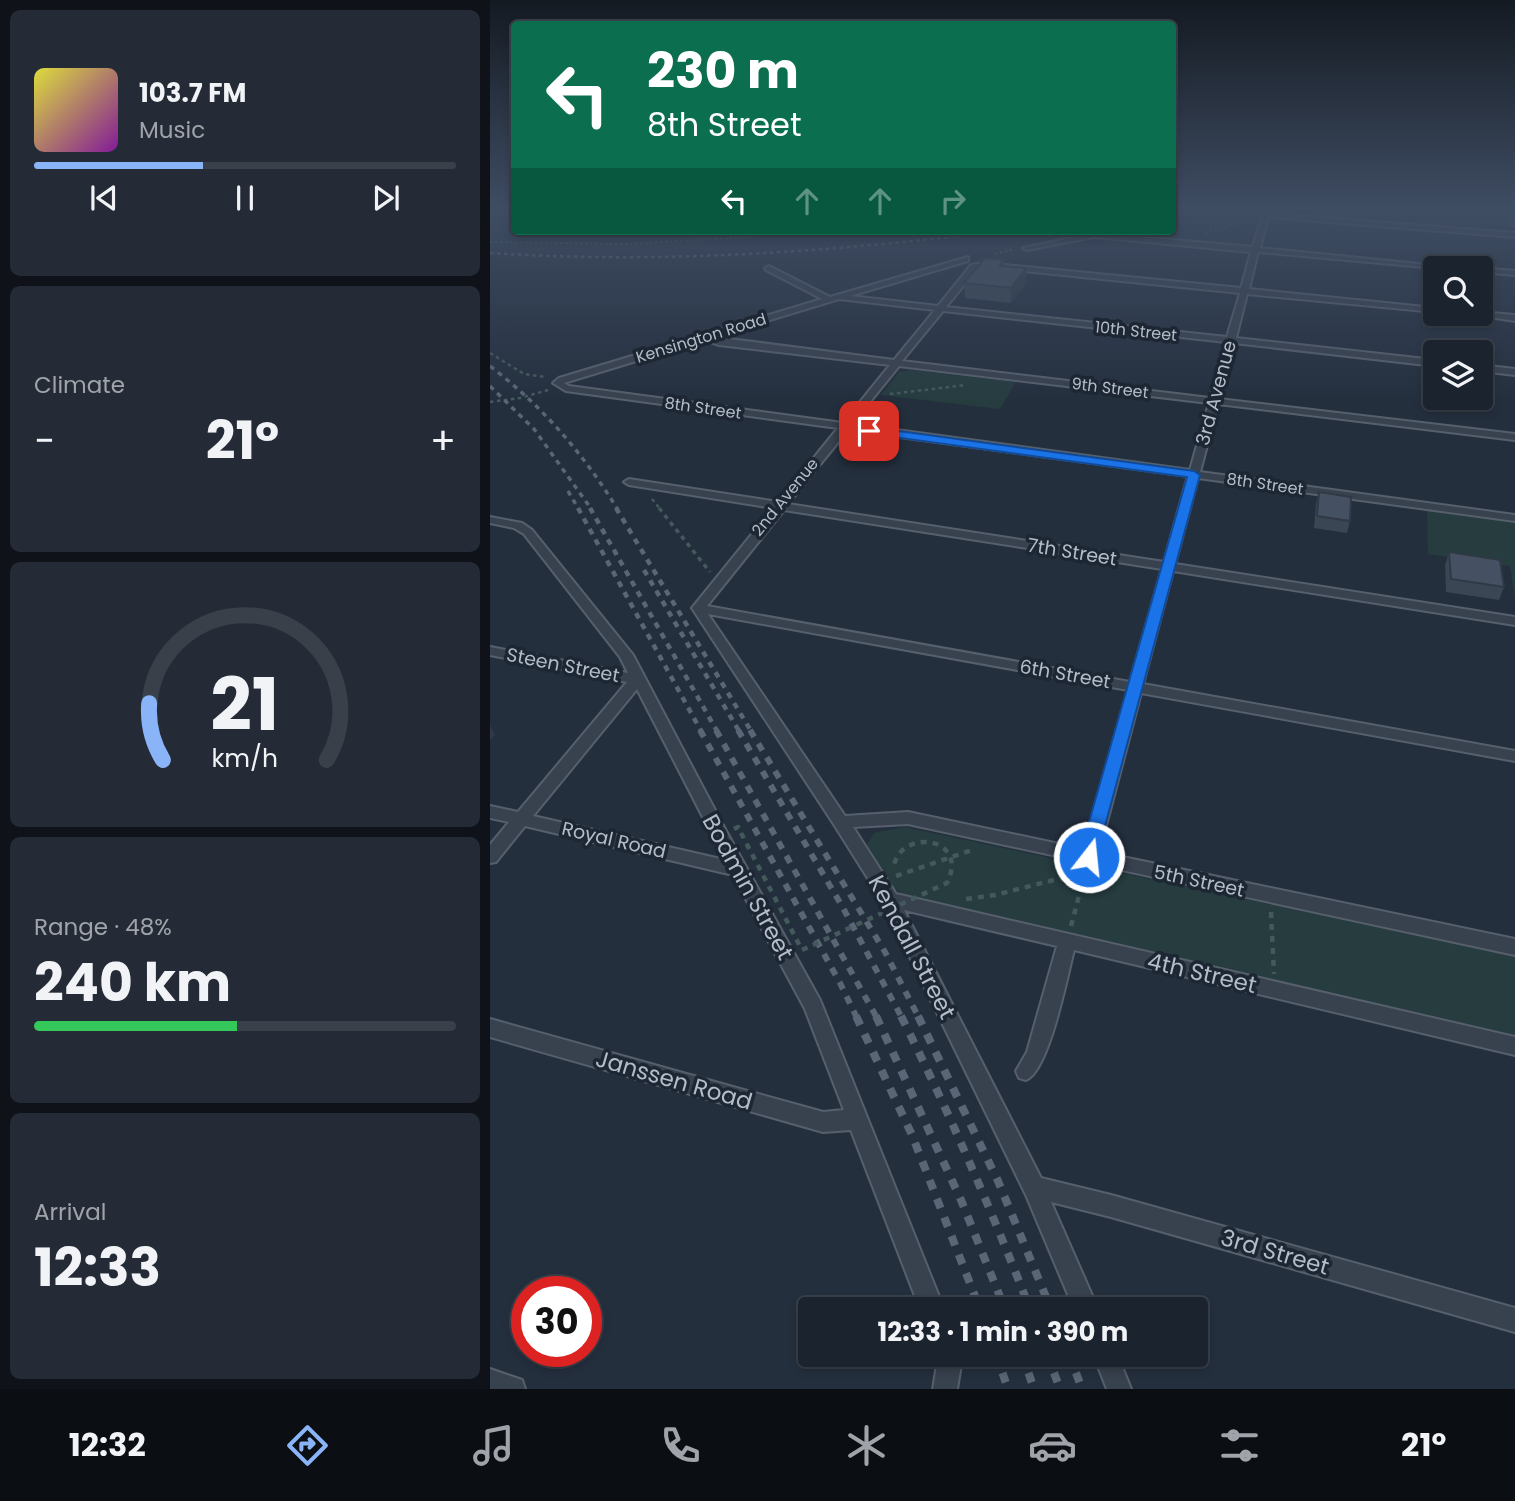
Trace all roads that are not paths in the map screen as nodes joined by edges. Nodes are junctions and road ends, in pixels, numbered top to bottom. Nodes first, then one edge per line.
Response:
1 (777, 272) edge
2 (922, 272) edge
3 (969, 272) edge
4 (1052, 272) edge
5 (1249, 272) edge
6 (1244, 291) junction
7 (834, 298) junction
8 (938, 309) junction
9 (1423, 309) edge
10 (1493, 316) edge
11 (1515, 318) edge
12 (705, 337) junction
13 (1230, 341) junction
14 (895, 362) junction
15 (1423, 362) edge
16 (1493, 369) edge
17 (1515, 372) edge
18 (560, 383) joint
19 (1214, 401) junction
20 (841, 427) junction
21 (1515, 437) edge
22 (1194, 475) junction
23 (634, 483) road end
24 (777, 506) junction
25 (1515, 518) edge
26 (490, 520) edge
27 (1169, 567) junction
28 (698, 608) junction
29 (1515, 621) edge
30 (490, 651) edge
31 (636, 679) junction
32 (1137, 686) junction
33 (1515, 756) edge
34 (490, 812) edge
35 (521, 819) junction
36 (841, 822) junction
37 (490, 857) edge
38 (1087, 865) junction
39 (737, 869) junction
40 (890, 900) junction
41 (1067, 942) junction
42 (1515, 947) edge
43 (490, 1028) edge
44 (1515, 1046) edge
45 (1026, 1071) dead end
46 (858, 1119) junction
47 (1034, 1187) junction
48 (927, 1297) edge
49 (1081, 1297) edge
50 (1515, 1320) edge
51 (949, 1367) edge
52 (1110, 1367) edge
53 (490, 1381) edge
54 (513, 1389) edge
55 (945, 1389) edge
56 (1119, 1389) edge

1 - 7 street
2 - 7 street, Kensington Road
3 - 8 street, 2nd Avenue
4 - 6 street, 2nd Avenue
5 - 6 street, 3rd Avenue
6 - 9 street
6 - 13 street, 3rd Avenue
7 - 8 street, 10th Street
7 - 12 street, Kensington Road
8 - 13 street, 10th Street
8 - 14 street, 2nd Avenue
10 - 11 street
12 - 14 street, 9th Street
12 - 18 street, Kensington Road
13 - 15 street, 10th Street
13 - 19 street, 3rd Avenue
14 - 19 street, 9th Street
14 - 20 street, 2nd Avenue
16 - 17 street
18 - 20 street, 8th Street
19 - 21 street, 9th Street
19 - 22 street, 3rd Avenue
20 - 22 street, 8th Street
20 - 24 street, 2nd Avenue
22 - 25 street, 8th Street
22 - 27 street, 3rd Avenue
23 - 24 street, 7th Street
24 - 27 street, 7th Street
24 - 28 street, 2nd Avenue
26 - 31 street, Bodmin Street
27 - 29 street, 7th Street
27 - 32 street, 3rd Avenue
28 - 32 street, 6th Street
28 - 36 street, Kendall Street
30 - 31 street, Steen Street
31 - 35 street
31 - 39 street, Bodmin Street
32 - 33 street, 6th Street
32 - 38 street, 3rd Avenue
34 - 35 street, Royal Road
35 - 37 street
35 - 39 street, Royal Road
36 - 38 street, 5th Street
36 - 40 street, Kendall Street
38 - 42 street, 5th Street
39 - 46 street, Bodmin Street
40 - 41 street, 4th Street
40 - 47 street, Kendall Street
41 - 44 street, 4th Street
41 - 45 street
43 - 46 street, Janssen Road
46 - 48 street, Bodmin Street
47 - 49 street, Kendall Street
47 - 50 street, 3rd Street
51 - 55 street
52 - 56 street
53 - 54 street

